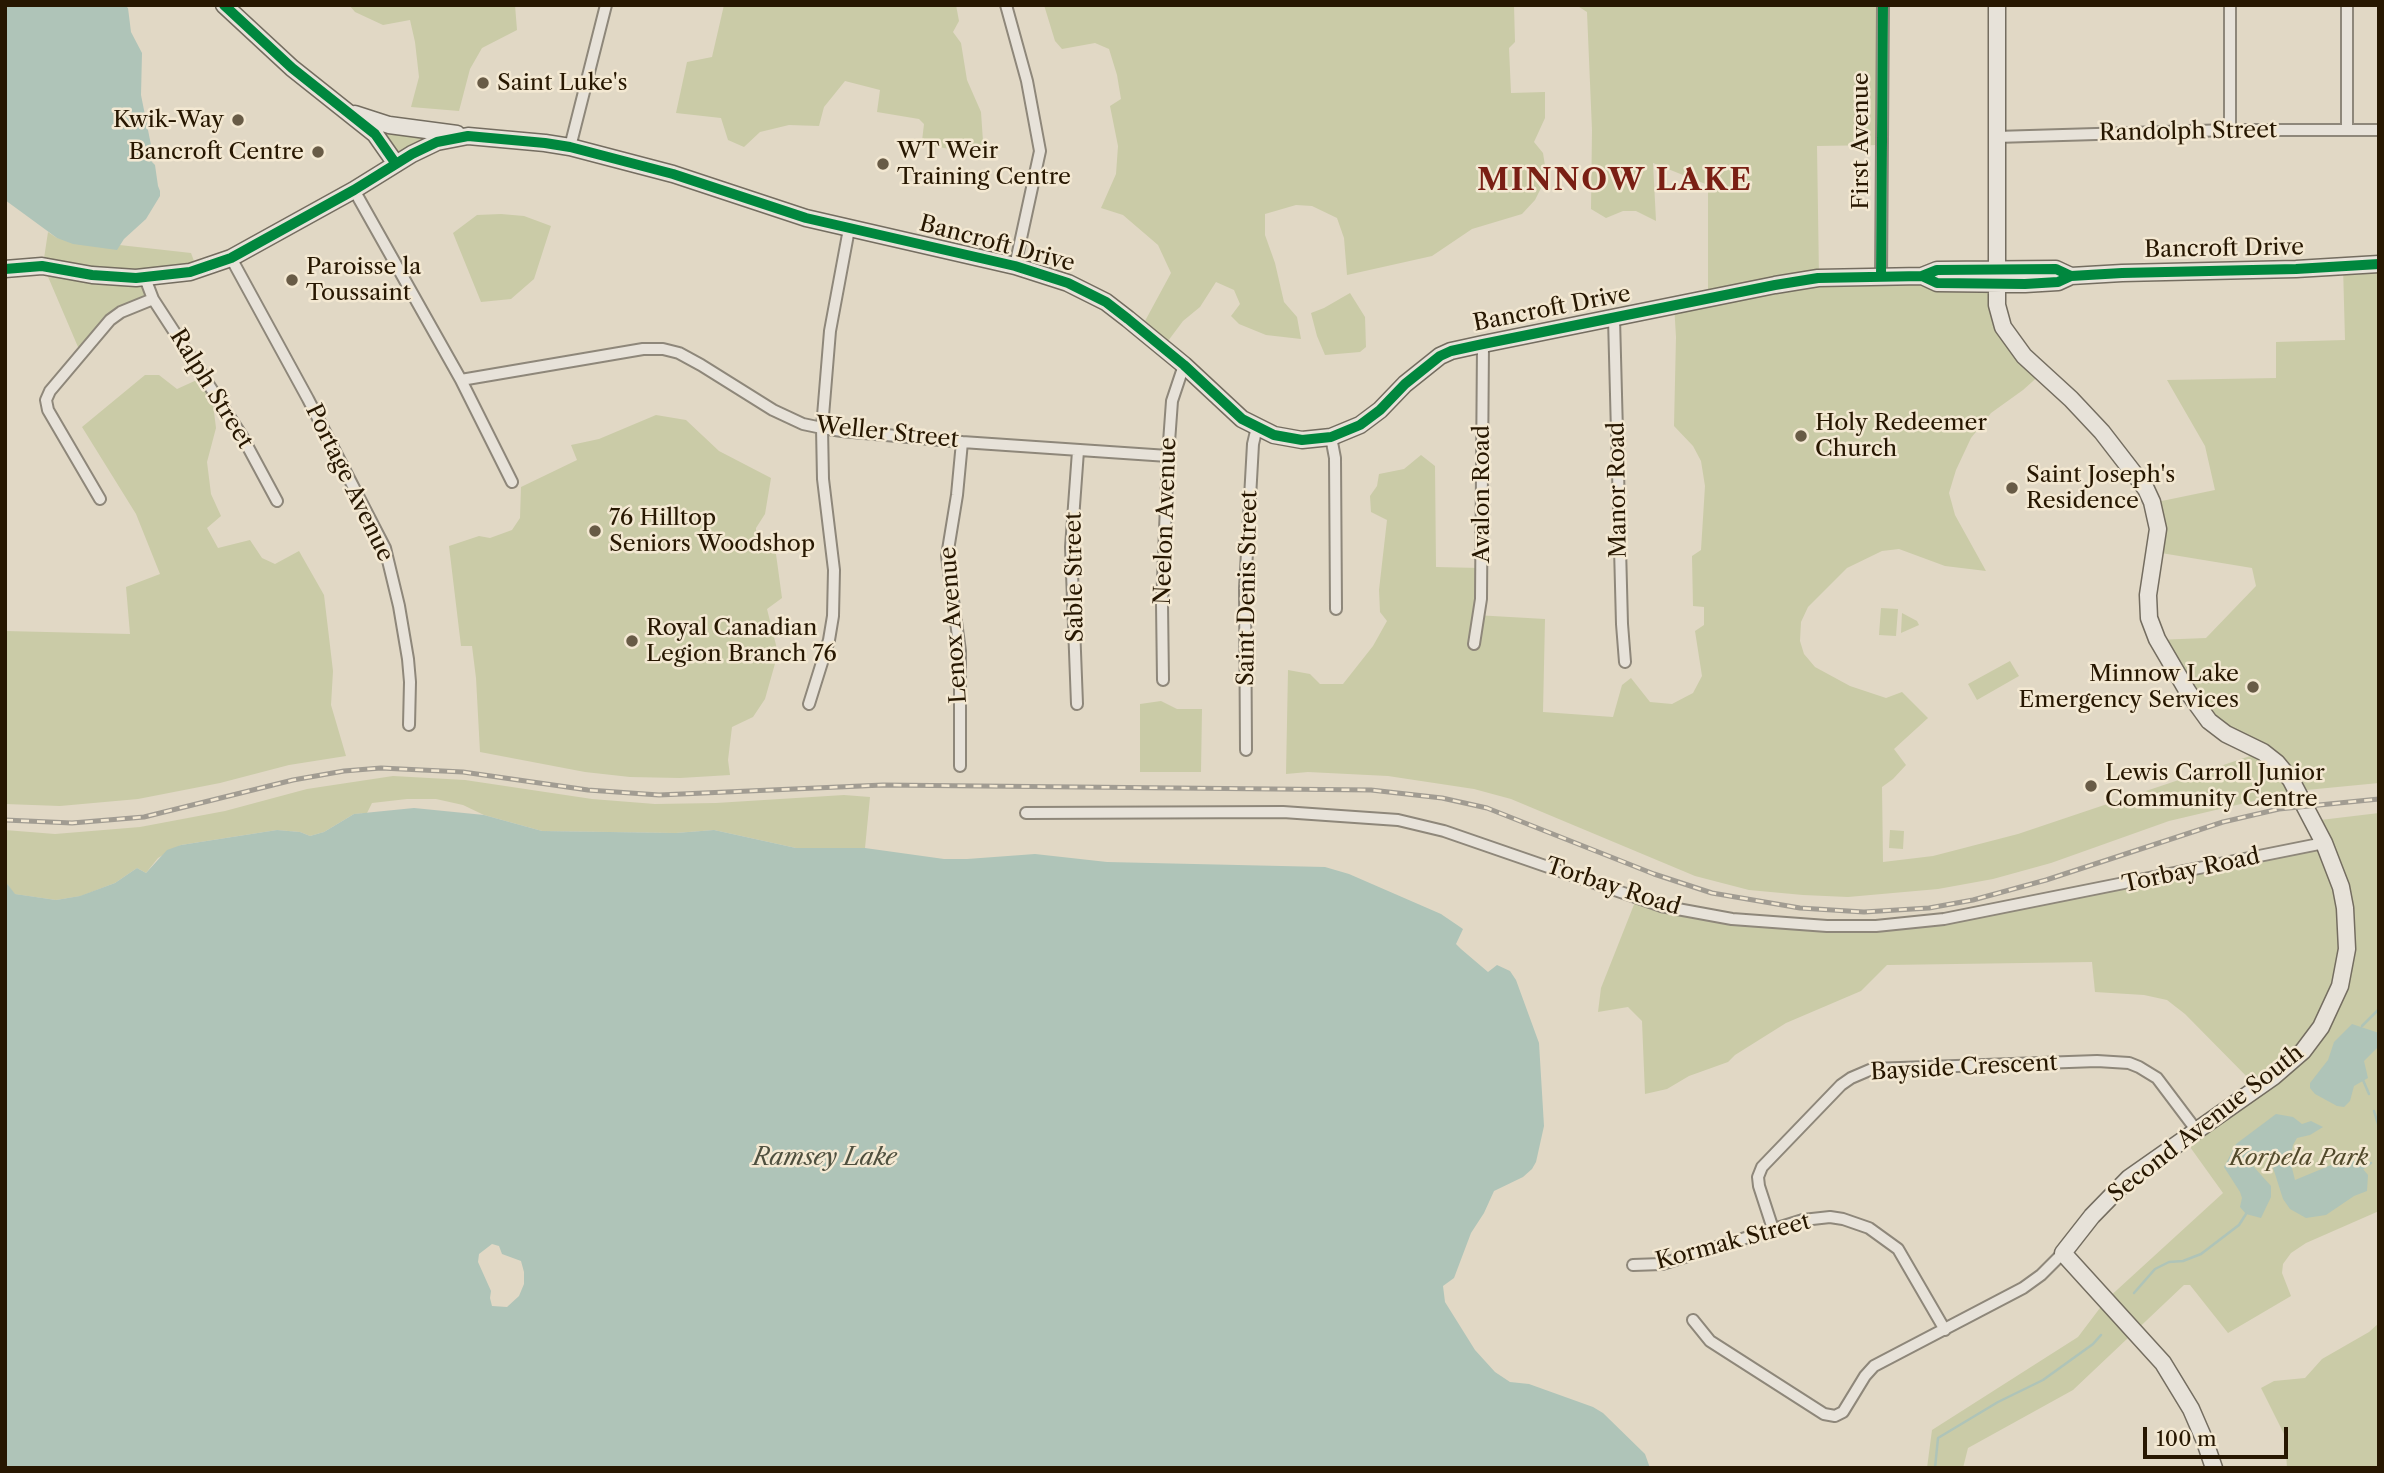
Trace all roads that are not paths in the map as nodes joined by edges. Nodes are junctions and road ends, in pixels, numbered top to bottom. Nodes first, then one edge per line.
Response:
1 (224, 5) edge
2 (606, 5) edge
3 (1006, 5) edge
4 (1883, 5) edge
5 (1997, 5) edge
6 (2230, 5) edge
7 (2347, 5) edge
8 (346, 111) junction
9 (2230, 130) junction
10 (2347, 130) junction
11 (2379, 130) edge
12 (468, 136) junction
13 (1996, 136) junction
14 (570, 147) junction
15 (396, 164) junction
16 (354, 190) junction
17 (849, 229) junction
18 (231, 258) junction
19 (2379, 264) edge
20 (1015, 267) junction
21 (5, 269) edge
22 (1998, 276) junction
23 (1881, 277) junction
24 (145, 278) junction
25 (153, 299) junction
26 (1614, 318) junction
27 (1483, 344) junction
28 (1184, 365) junction
29 (461, 380) junction
30 (1256, 427) junction
31 (822, 428) junction
32 (1331, 437) junction
33 (962, 442) junction
34 (1078, 451) junction
35 (1168, 456) junction
36 (512, 482) dead end
37 (100, 499) dead end
38 (277, 501) dead end
39 (1336, 609) dead end
40 (1474, 644) dead end
41 (1625, 662) dead end
42 (1163, 680) dead end
43 (809, 704) dead end
44 (1077, 704) dead end
45 (409, 725) dead end
46 (1246, 750) dead end
47 (960, 766) dead end
48 (1026, 813) dead end
49 (2324, 843) junction
50 (2197, 1131) junction
51 (1773, 1229) junction
52 (2063, 1254) junction
53 (1633, 1265) dead end
54 (1693, 1320) dead end
55 (1945, 1331) junction
56 (2214, 1468) edge

1 - 8 main road
2 - 14 street
3 - 20 street
4 - 23 street, First Avenue
5 - 13 main road, Second Avenue South
6 - 9 street
7 - 10 street
8 - 12 main road
8 - 15 main road
9 - 10 street, Randolph Street
9 - 13 street, Randolph Street
10 - 11 street, Randolph Street
12 - 14 main road, Bancroft Drive
12 - 15 main road, Bancroft Drive
13 - 22 main road, Second Avenue South
14 - 17 main road, Bancroft Drive
15 - 16 main road, Bancroft Drive
16 - 18 main road, Bancroft Drive
16 - 29 street
17 - 20 main road, Bancroft Drive
17 - 31 street
18 - 24 main road, Bancroft Drive
18 - 45 street, Portage Avenue
19 - 22 main road, Bancroft Drive
20 - 28 main road, Bancroft Drive
21 - 24 main road, Bancroft Drive
22 - 23 main road, Bancroft Drive
22 - 49 main road, Second Avenue South
23 - 26 main road, Bancroft Drive
24 - 25 street, Ralph Street
25 - 37 street
25 - 38 street, Ralph Street
26 - 27 main road, Bancroft Drive
26 - 41 street, Manor Road
27 - 32 main road, Bancroft Drive
27 - 40 street, Avalon Road
28 - 30 main road, Bancroft Drive
28 - 35 street, Neelon Avenue
29 - 31 street, Weller Street
29 - 36 street
30 - 32 main road, Bancroft Drive
30 - 46 street, Saint Denis Street
31 - 33 street, Weller Street
31 - 43 street
32 - 39 street
33 - 34 street, Weller Street
33 - 47 street, Lenox Avenue
34 - 35 street, Weller Street
34 - 44 street, Sable Street
35 - 42 street, Neelon Avenue
48 - 49 street, Torbay Road
49 - 50 main road, Second Avenue South
50 - 51 street, Bayside Crescent
50 - 52 main road, Second Avenue South
51 - 53 street, Kormak Street
51 - 55 street, Kormak Street
52 - 55 street, Second Avenue South
52 - 56 main road
54 - 55 street, Second Avenue South

